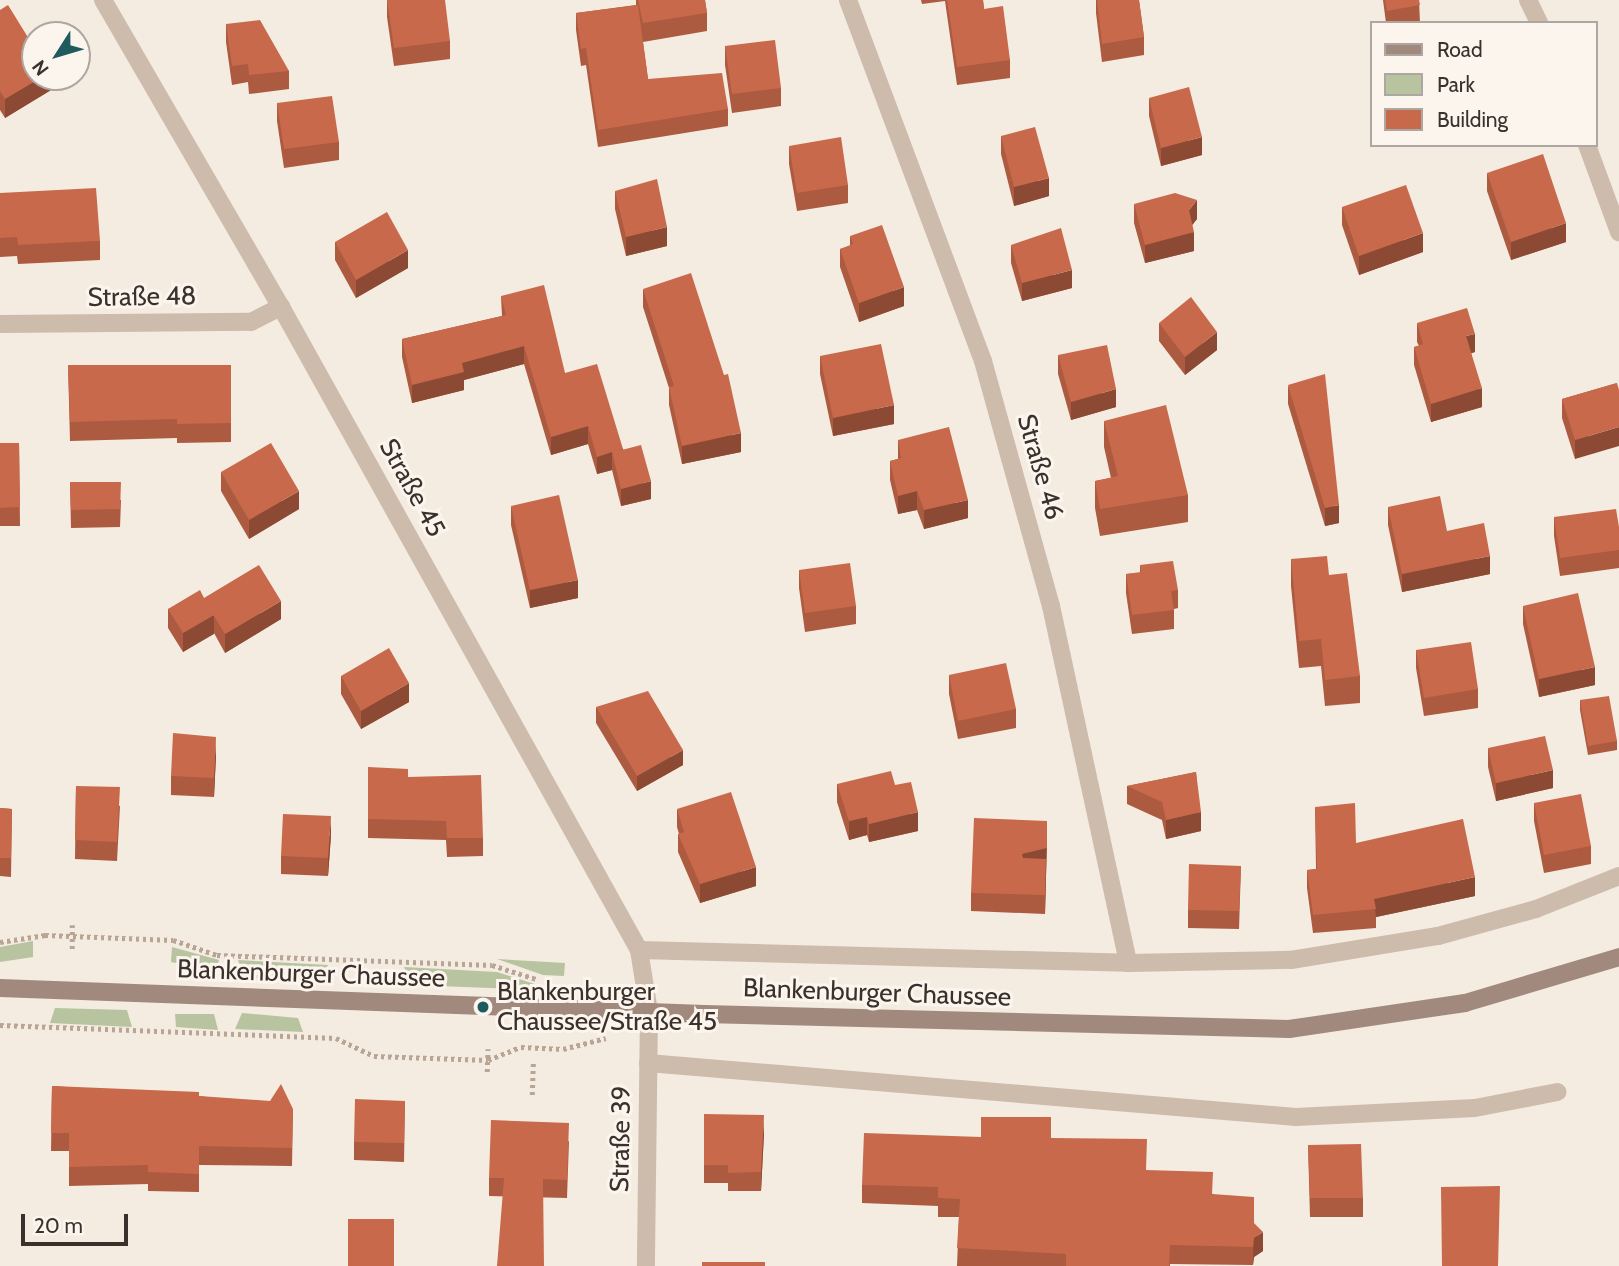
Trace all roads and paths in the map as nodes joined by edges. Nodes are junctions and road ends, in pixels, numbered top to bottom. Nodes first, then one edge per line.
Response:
1 (103, 0) edge
2 (848, 0) edge
3 (1528, 0) edge
4 (1537, 21) edge
5 (1588, 147) edge
6 (1619, 232) edge
7 (281, 307) junction
8 (0, 324) edge
9 (1619, 876) edge
10 (72, 925) dead end
11 (72, 936) junction
12 (0, 942) edge
13 (72, 949) dead end
14 (639, 950) junction
15 (1619, 957) edge
16 (1128, 963) junction
17 (543, 981) dead end
18 (0, 988) edge
19 (649, 1012) junction
20 (0, 1025) edge
21 (488, 1049) dead end
22 (563, 1049) dead end
23 (488, 1060) junction
24 (533, 1062) dead end
25 (648, 1063) junction
26 (487, 1072) dead end
27 (1557, 1092) dead end
28 (532, 1095) dead end
29 (646, 1266) edge

1 - 7 street, Straße 45
2 - 16 street, Straße 46
3 - 4 street
5 - 6 street
7 - 8 street, Straße 48
7 - 14 street, Straße 45
9 - 16 street, Blankenburger Chaussee
10 - 11 path
11 - 12 path
11 - 13 path
11 - 17 path
14 - 16 street, Blankenburger Chaussee
14 - 19 street, Straße 45
15 - 19 main road, Blankenburger Chaussee
18 - 19 main road, Blankenburger Chaussee
19 - 25 street, Straße 39
20 - 23 path
21 - 23 path
22 - 23 path
23 - 26 path
24 - 28 path
25 - 27 street
25 - 29 street, Straße 39

